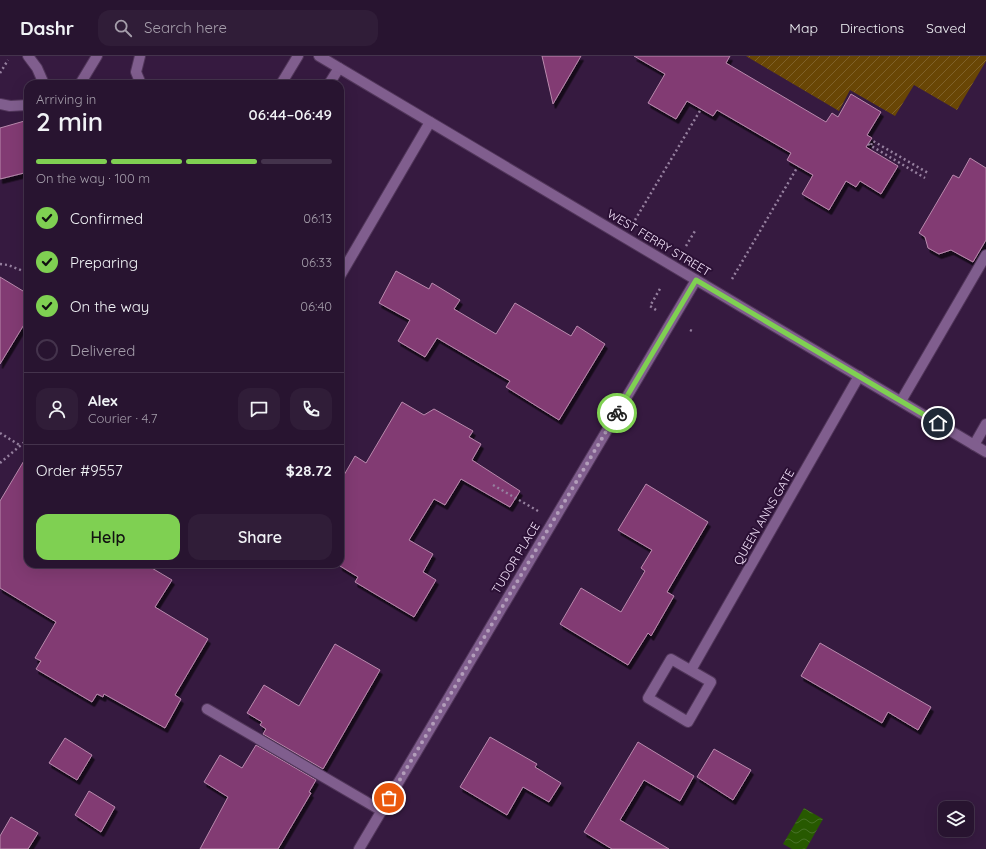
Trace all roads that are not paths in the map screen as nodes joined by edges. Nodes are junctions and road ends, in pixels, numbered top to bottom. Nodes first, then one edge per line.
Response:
1 (28, 56) edge
2 (97, 56) edge
3 (140, 56) edge
4 (298, 56) edge
5 (325, 58) edge
6 (339, 68) junction
7 (42, 80) edge
8 (82, 80) edge
9 (139, 80) edge
10 (283, 80) edge
11 (332, 80) edge
12 (0, 104) edge
13 (24, 105) edge
14 (430, 122) junction
15 (986, 255) edge
16 (344, 269) edge
17 (696, 280) junction
18 (859, 376) junction
19 (901, 401) junction
20 (986, 424) edge
21 (974, 445) junction
22 (986, 452) edge
23 (691, 670) junction
24 (207, 709) dead end
25 (382, 811) junction
26 (359, 849) edge

1 - 7 street
2 - 8 street
3 - 9 street
4 - 10 street
5 - 6 street, WEST FERRY STREET
6 - 11 street
6 - 14 street, WEST FERRY STREET
12 - 13 street
14 - 16 street
14 - 17 street, WEST FERRY STREET
15 - 19 street
17 - 18 street, WEST FERRY STREET
17 - 25 street, TUDOR PLACE
18 - 19 street, WEST FERRY STREET
18 - 23 street, QUEEN ANNS GATE
19 - 21 street, WEST FERRY STREET
20 - 21 street
21 - 22 street, WEST FERRY STREET
23 - 23 street
24 - 25 street
25 - 26 street, TUDOR PLACE

